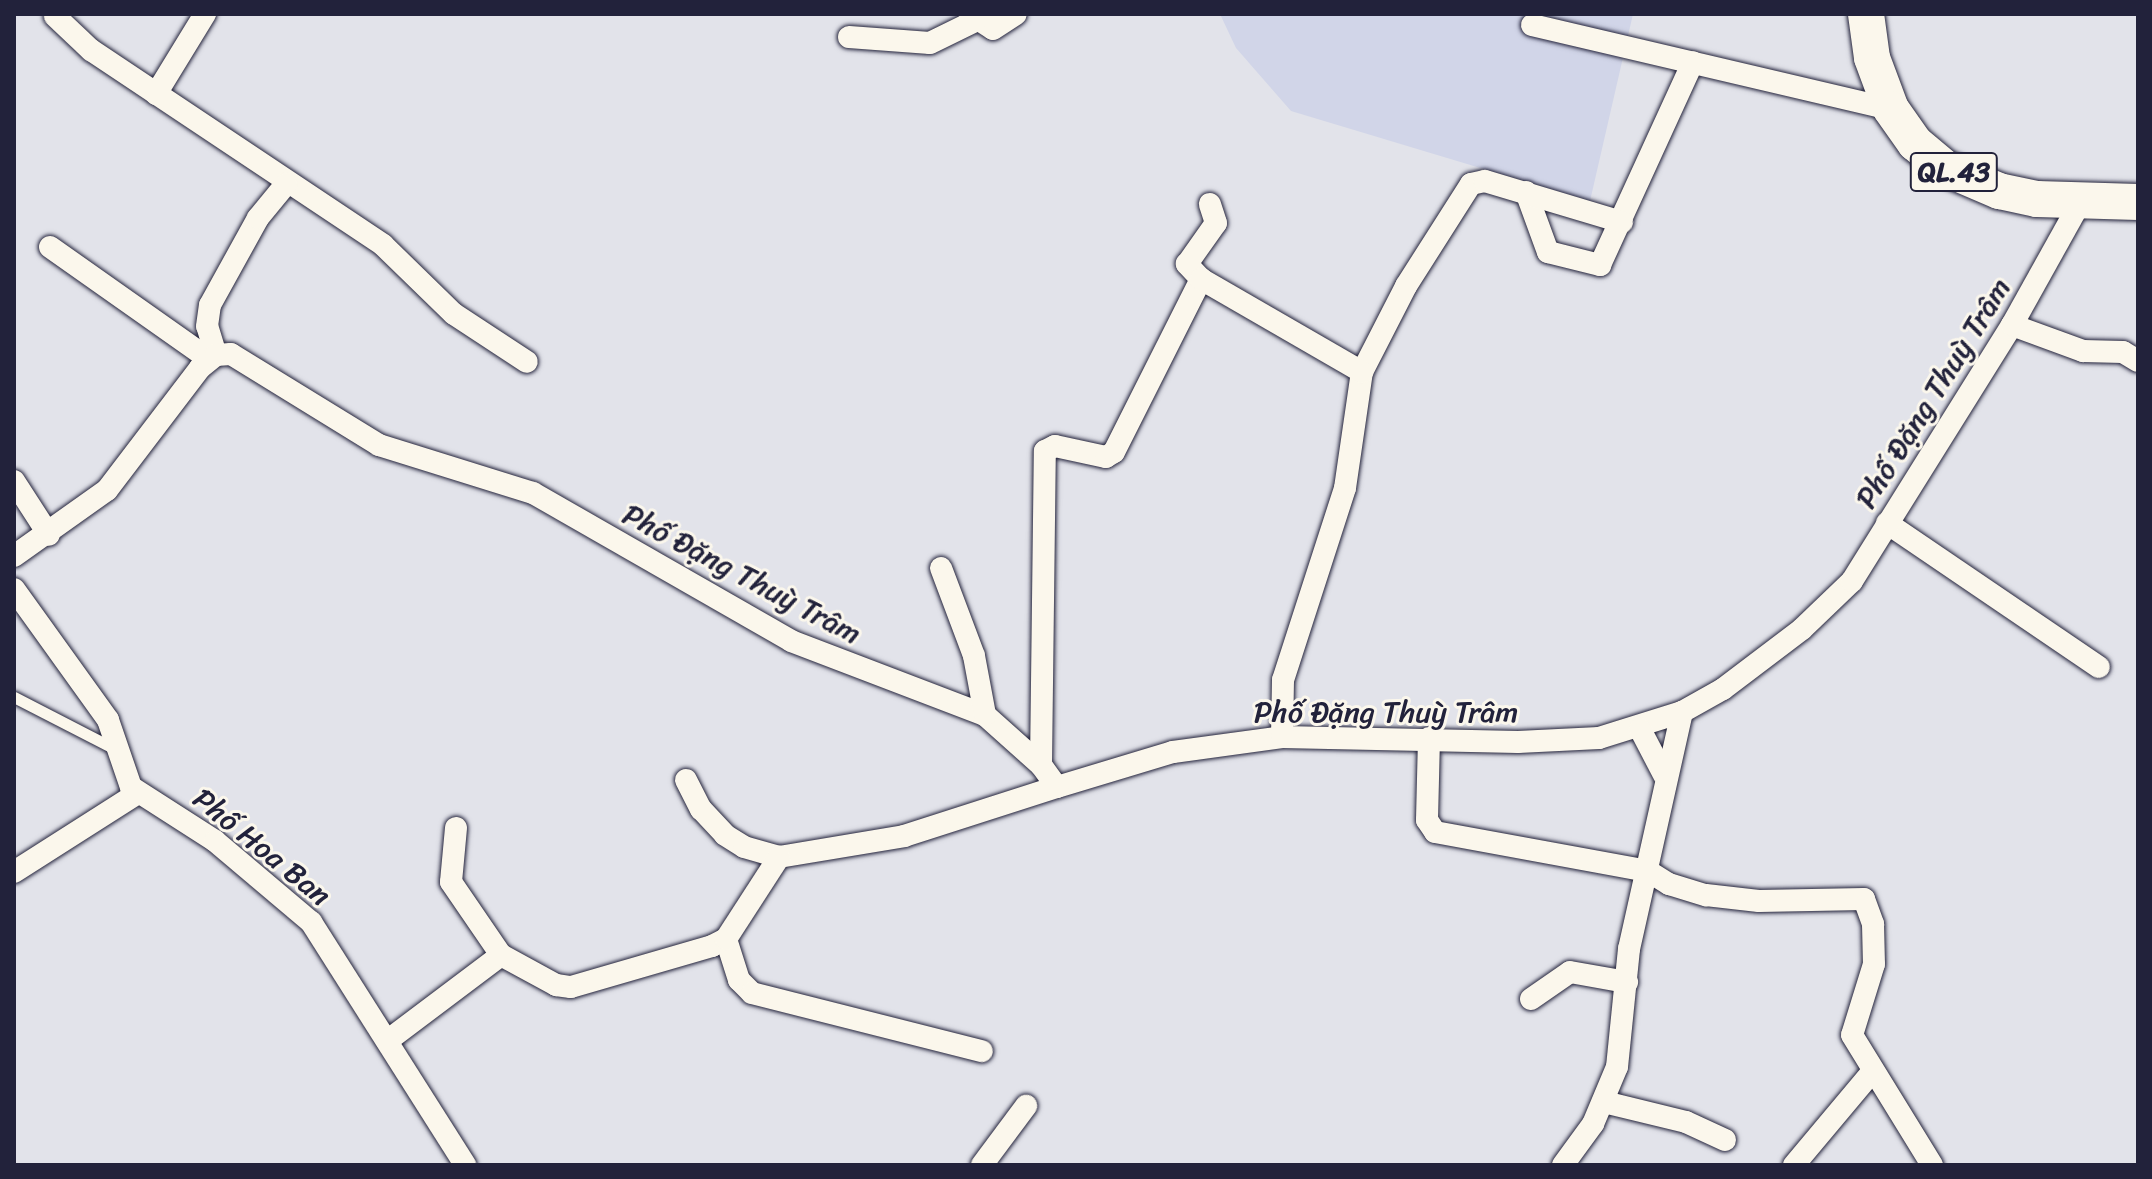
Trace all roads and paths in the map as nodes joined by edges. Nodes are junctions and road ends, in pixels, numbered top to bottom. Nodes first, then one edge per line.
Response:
1 (205, 14) edge
2 (1016, 14) edge
3 (1866, 14) edge
4 (55, 16) dead end
5 (973, 18) edge
6 (1532, 25) dead end
7 (849, 37) dead end
8 (1693, 62) junction
9 (156, 94) junction
10 (1891, 109) junction
11 (286, 184) junction
12 (1526, 192) junction
13 (2138, 202) edge
14 (2080, 203) junction
15 (1210, 204) dead end
16 (1622, 222) junction
17 (50, 247) dead end
18 (1201, 279) junction
19 (2012, 325) junction
20 (212, 357) junction
21 (2138, 361) edge
22 (527, 362) dead end
23 (1362, 372) junction
24 (14, 481) edge
25 (1887, 523) junction
26 (49, 535) junction
27 (14, 556) edge
28 (941, 568) dead end
29 (14, 589) edge
30 (2099, 667) dead end
31 (14, 697) edge
32 (1682, 712) junction
33 (985, 715) junction
34 (1640, 729) junction
35 (1282, 737) junction
36 (1429, 738) junction
37 (117, 750) junction
38 (1041, 765) junction
39 (1664, 775) junction
40 (686, 780) dead end
41 (1057, 787) junction
42 (138, 793) junction
43 (456, 828) dead end
44 (779, 857) junction
45 (1648, 871) junction
46 (14, 872) edge
47 (726, 939) junction
48 (501, 955) junction
49 (1627, 982) junction
50 (1531, 999) dead end
51 (387, 1041) junction
52 (982, 1051) dead end
53 (1873, 1071) junction
54 (1604, 1102) junction
55 (1026, 1106) dead end
56 (1725, 1140) dead end
57 (465, 1165) edge
58 (982, 1165) edge
59 (1563, 1165) edge
60 (1794, 1165) edge
61 (1932, 1165) edge

1 - 9 street
2 - 5 street
3 - 10 main road, QL.43
4 - 9 street
5 - 7 street
6 - 8 street
8 - 10 street
8 - 16 street
9 - 11 street
10 - 14 main road, QL.43
11 - 20 street
11 - 22 street
12 - 16 street
12 - 16 street
12 - 23 street
13 - 14 main road, QL.43
14 - 19 street, Phố Đặng Thuỳ Trâm
15 - 18 street
17 - 20 street
18 - 23 street
18 - 38 street
19 - 21 street
19 - 25 street, Phố Đặng Thuỳ Trâm
20 - 26 street
20 - 33 street, Phố Đặng Thuỳ Trâm
23 - 35 street
24 - 26 street
25 - 30 street
25 - 32 street, Phố Đặng Thuỳ Trâm
26 - 27 street
28 - 33 street
29 - 37 street, Phố Hoa Ban
31 - 37 lane
32 - 34 street, Phố Đặng Thuỳ Trâm
32 - 39 street
33 - 38 street, Phố Đặng Thuỳ Trâm
34 - 36 street, Phố Đặng Thuỳ Trâm
34 - 39 street
35 - 36 street, Phố Đặng Thuỳ Trâm
35 - 41 street, Phố Đặng Thuỳ Trâm
36 - 45 street
37 - 42 street, Phố Hoa Ban
38 - 41 street, Phố Đặng Thuỳ Trâm
39 - 45 street
40 - 44 street
41 - 44 street
42 - 46 street
42 - 51 street, Phố Hoa Ban
43 - 48 street
44 - 47 street
45 - 49 street
45 - 53 street
47 - 48 street
47 - 52 street
48 - 51 street
49 - 50 street
49 - 54 street
51 - 57 street, Phố Hoa Ban
53 - 60 street
53 - 61 street
54 - 56 street
54 - 59 street
55 - 58 street

